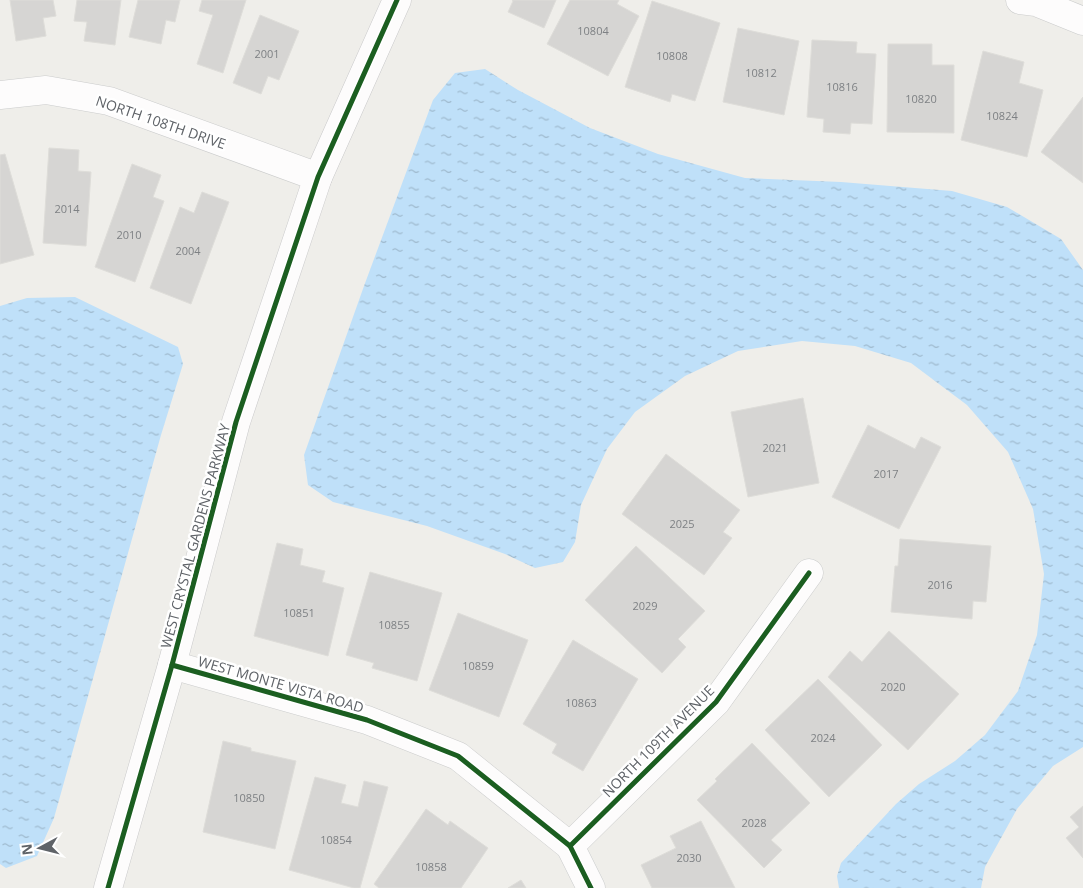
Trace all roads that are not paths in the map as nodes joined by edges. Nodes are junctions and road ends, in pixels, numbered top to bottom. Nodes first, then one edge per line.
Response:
1 (397, 0) edge
2 (1020, 0) edge
3 (1083, 21) edge
4 (0, 95) edge
5 (318, 178) junction
6 (809, 573) dead end
7 (172, 665) junction
8 (570, 846) junction
9 (108, 888) edge
10 (591, 888) edge

1 - 5 street, WEST CRYSTAL GARDENS PARKWAY
2 - 3 street
4 - 5 street, NORTH 108TH DRIVE
5 - 7 street, WEST CRYSTAL GARDENS PARKWAY
6 - 8 street, NORTH 109TH AVENUE
7 - 8 street, WEST MONTE VISTA ROAD
7 - 9 street, WEST CRYSTAL GARDENS PARKWAY
8 - 10 street, WEST MONTE VISTA ROAD

